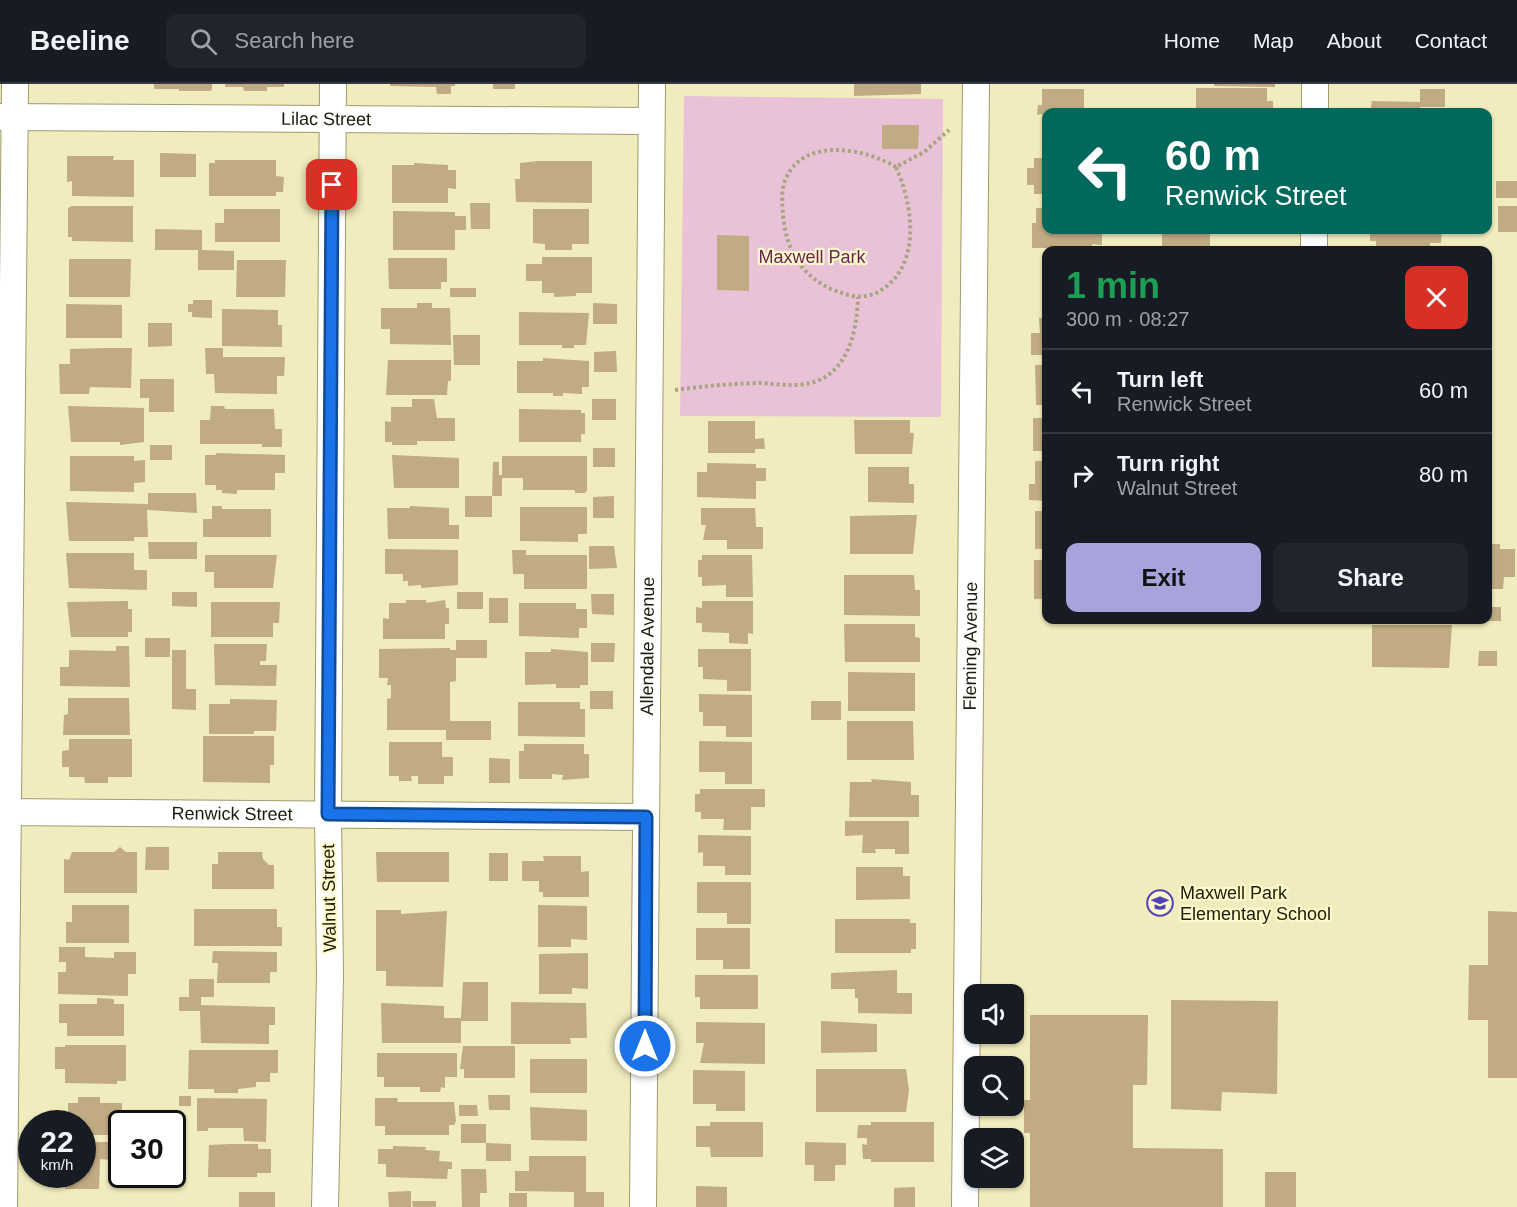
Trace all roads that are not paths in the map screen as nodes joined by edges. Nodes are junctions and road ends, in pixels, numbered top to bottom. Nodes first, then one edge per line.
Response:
1 (15, 84) edge
2 (333, 84) edge
3 (652, 84) edge
4 (1316, 84) edge
5 (976, 92) edge
6 (1315, 108) edge
7 (8, 117) edge
8 (333, 120) junction
9 (651, 121) junction
10 (5, 433) edge
11 (4, 812) edge
12 (328, 814) junction
13 (646, 817) junction
14 (4, 1207) edge
15 (325, 1207) edge
16 (643, 1207) edge
17 (965, 1207) edge

1 - 7 street
2 - 8 street, Walnut Street
3 - 9 street, Allendale Avenue
4 - 6 street
5 - 17 street, Fleming Avenue
7 - 8 street, Lilac Street
7 - 10 street
8 - 9 street, Lilac Street
8 - 12 street, Walnut Street
9 - 13 street, Allendale Avenue
10 - 11 street
11 - 12 street, Renwick Street
11 - 14 street
12 - 13 street, Renwick Street
12 - 15 street, Walnut Street
13 - 16 street, Allendale Avenue

